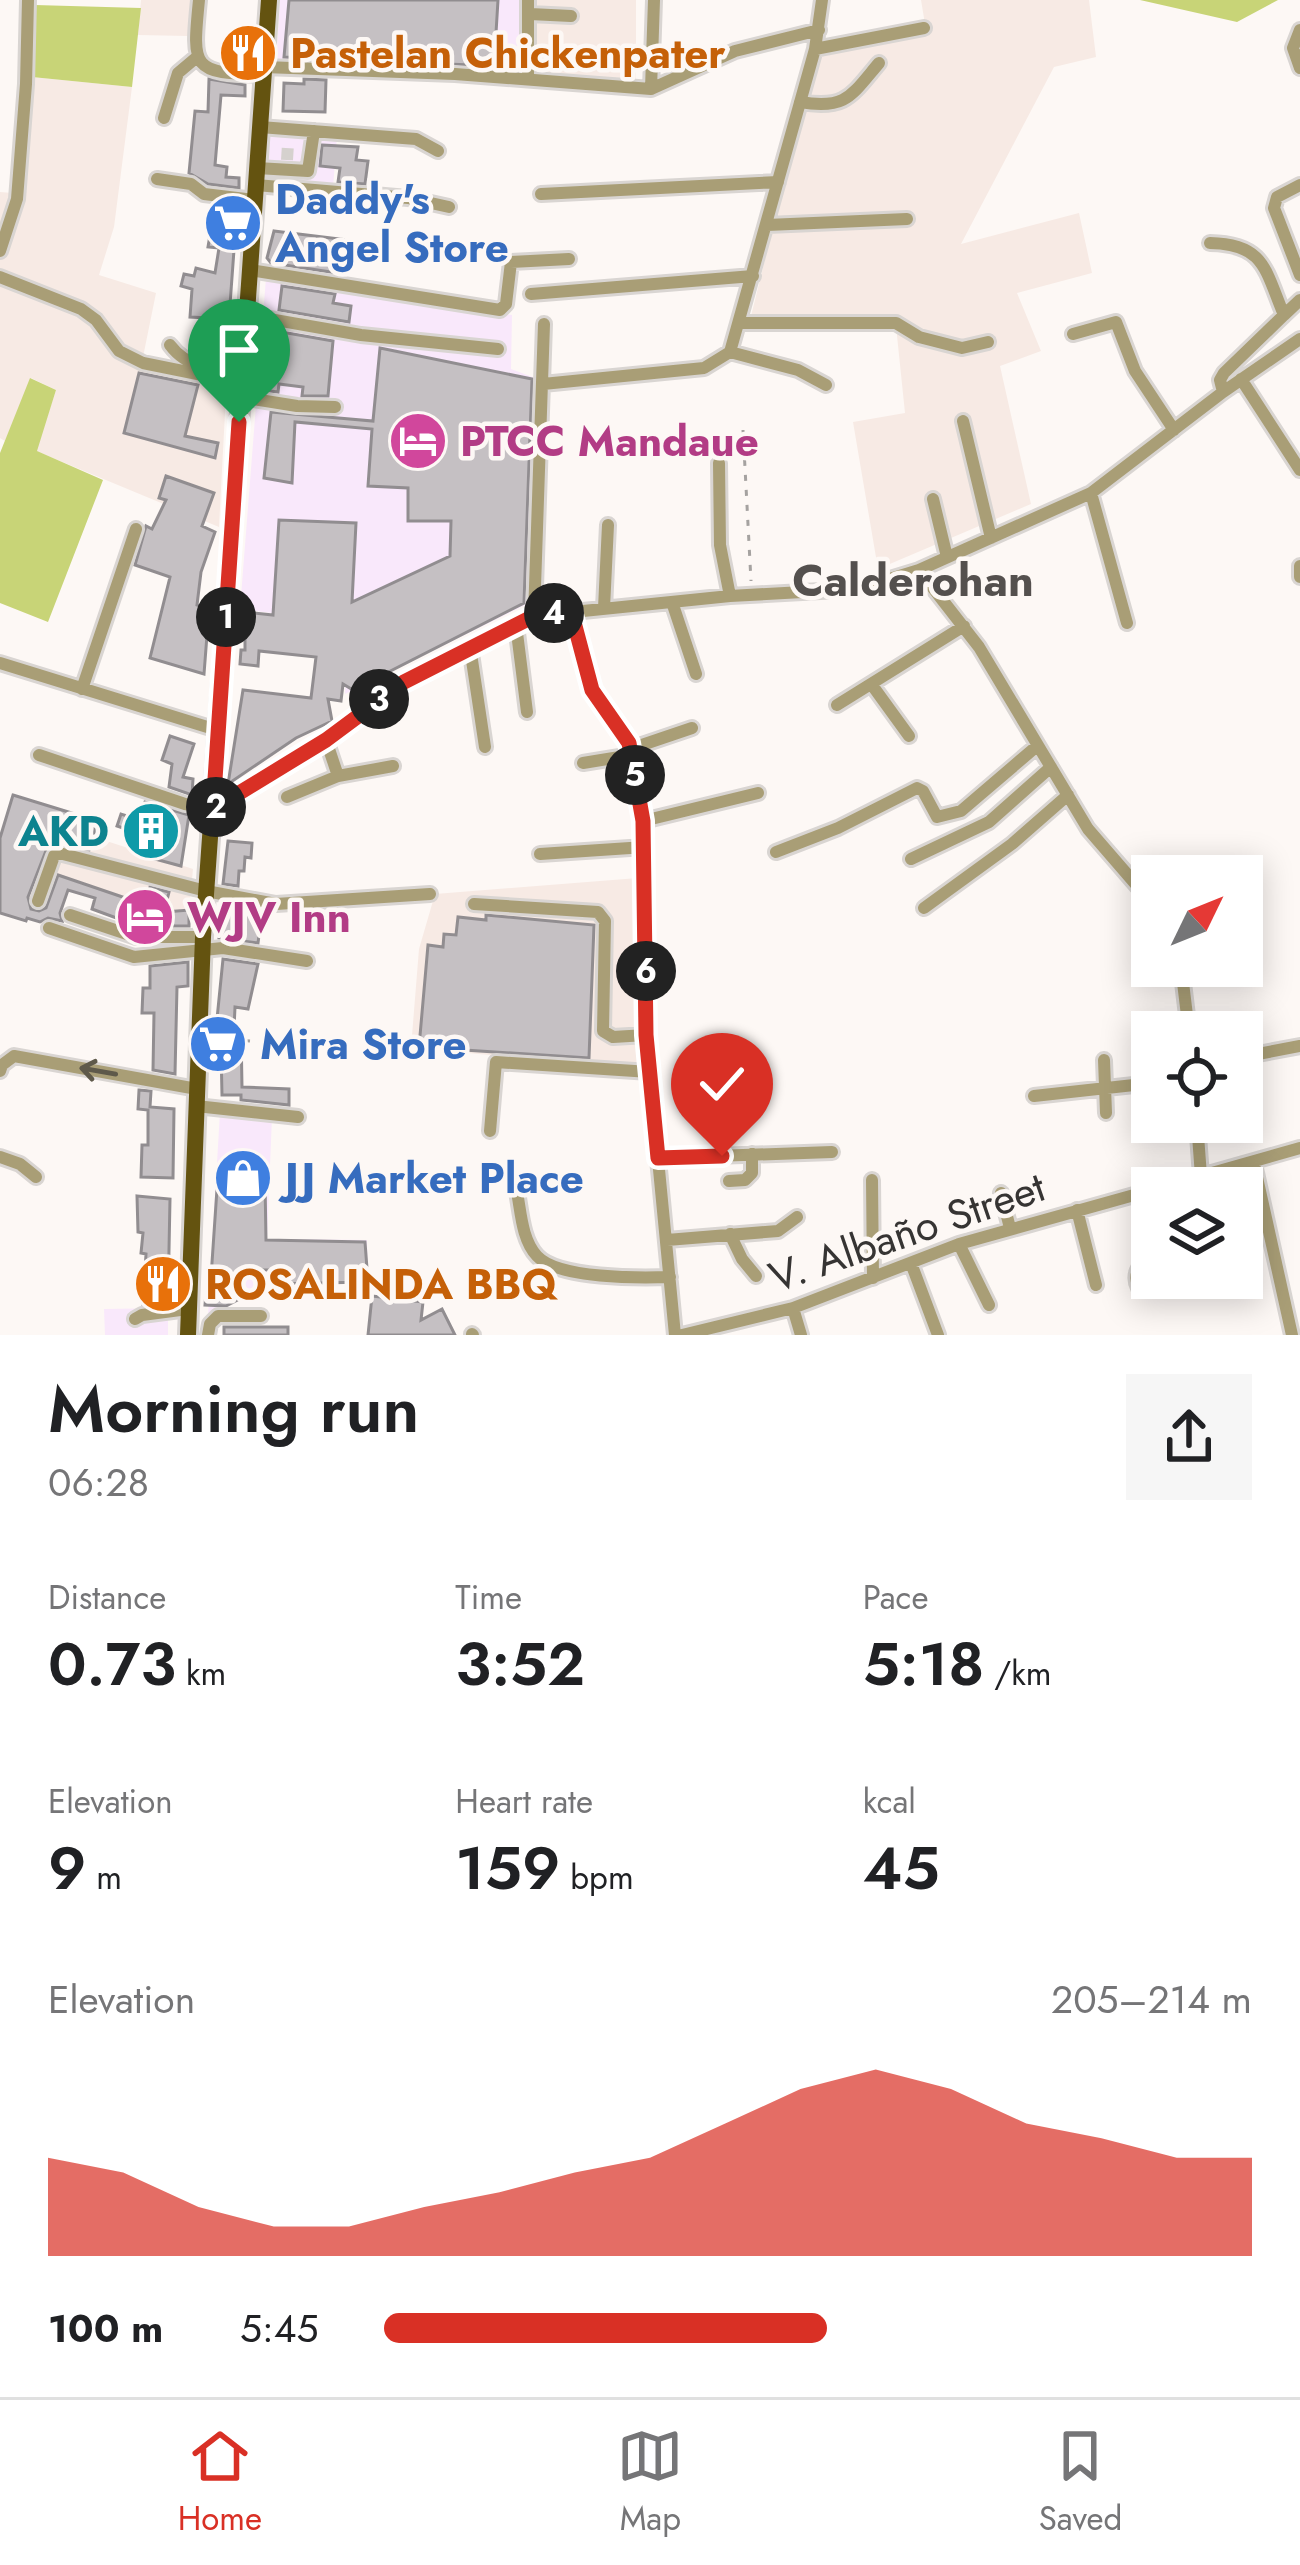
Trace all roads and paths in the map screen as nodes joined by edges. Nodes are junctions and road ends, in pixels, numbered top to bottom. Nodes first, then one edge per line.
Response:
1 (28, 0) edge
2 (199, 0) edge
3 (269, 0) edge
4 (654, 0) edge
5 (822, 0) edge
6 (529, 7) edge
7 (572, 16) dead end
8 (924, 28) dead end
9 (819, 30) junction
10 (1300, 30) edge
11 (815, 49) junction
12 (197, 57) junction
13 (879, 63) dead end
14 (1300, 68) edge
15 (264, 71) junction
16 (527, 79) junction
17 (651, 88) junction
18 (800, 102) junction
19 (164, 118) dead end
20 (260, 128) junction
21 (314, 131) junction
22 (438, 151) dead end
23 (157, 179) dead end
24 (778, 182) junction
25 (256, 185) junction
26 (1300, 185) edge
27 (541, 194) dead end
28 (449, 206) dead end
29 (907, 219) dead end
30 (766, 225) junction
31 (1210, 243) dead end
32 (0, 251) edge
33 (569, 259) dead end
34 (250, 270) junction
35 (1300, 274) edge
36 (753, 276) junction
37 (0, 277) edge
38 (531, 294) dead end
39 (1300, 299) edge
40 (247, 315) junction
41 (1284, 315) junction
42 (739, 323) junction
43 (544, 324) dead end
44 (1073, 334) dead end
45 (1300, 339) edge
46 (988, 342) dead end
47 (170, 345) dead end
48 (498, 350) dead end
49 (730, 352) junction
50 (1241, 380) junction
51 (242, 383) junction
52 (543, 384) junction
53 (826, 385) dead end
54 (1222, 392) junction
55 (335, 406) dead end
56 (963, 421) dead end
57 (743, 430) dead end
58 (1174, 430) junction
59 (719, 463) dead end
60 (1300, 470) edge
61 (1091, 493) junction
62 (933, 499) dead end
63 (608, 525) dead end
64 (136, 529) dead end
65 (991, 538) junction
66 (947, 557) junction
67 (1300, 566) edge
68 (919, 570) junction
69 (1300, 577) edge
70 (753, 595) junction
71 (730, 596) junction
72 (672, 602) junction
73 (604, 608) junction
74 (571, 611) junction
75 (534, 616) junction
76 (1127, 623) dead end
77 (516, 625) junction
78 (964, 626) junction
79 (470, 647) junction
80 (0, 663) edge
81 (696, 674) dead end
82 (872, 685) junction
83 (82, 689) junction
84 (837, 705) dead end
85 (527, 712) dead end
86 (692, 728) dead end
87 (218, 730) junction
88 (909, 736) dead end
89 (326, 740) junction
90 (1037, 746) junction
91 (484, 747) dead end
92 (631, 752) junction
93 (39, 755) dead end
94 (583, 764) dead end
95 (393, 766) dead end
96 (1051, 767) junction
97 (338, 776) junction
98 (758, 793) dead end
99 (1068, 795) junction
100 (287, 797) dead end
101 (213, 809) junction
102 (643, 821) junction
103 (645, 847) junction
104 (776, 852) dead end
105 (540, 854) dead end
106 (911, 859) dead end
107 (1131, 880) edge
108 (206, 891) junction
109 (430, 894) dead end
110 (38, 901) dead end
111 (474, 904) dead end
112 (923, 908) dead end
113 (70, 915) dead end
114 (49, 928) dead end
115 (203, 943) junction
116 (307, 961) dead end
117 (646, 1035) junction
118 (199, 1036) junction
119 (250, 1041) dead end
120 (1300, 1046) edge
121 (1263, 1053) edge
122 (1104, 1060) dead end
123 (0, 1071) edge
124 (650, 1072) junction
125 (1131, 1084) edge
126 (1105, 1086) junction
127 (1034, 1096) dead end
128 (196, 1098) junction
129 (1106, 1113) dead end
130 (298, 1117) dead end
131 (490, 1131) dead end
132 (1300, 1148) edge
133 (832, 1152) dead end
134 (752, 1154) junction
135 (0, 1156) edge
136 (658, 1158) junction
137 (1254, 1164) junction
138 (1241, 1167) edge
139 (36, 1177) dead end
140 (872, 1180) dead end
141 (729, 1181) dead end
142 (517, 1192) dead end
143 (1001, 1193) dead end
144 (1131, 1196) edge
145 (1077, 1210) junction
146 (797, 1217) dead end
147 (1010, 1228) junction
148 (730, 1234) junction
149 (667, 1240) junction
150 (959, 1244) junction
151 (911, 1263) junction
152 (756, 1276) dead end
153 (670, 1277) junction
154 (873, 1278) junction
155 (1096, 1285) dead end
156 (989, 1305) dead end
157 (793, 1308) junction
158 (188, 1309) junction
159 (261, 1316) dead end
160 (135, 1319) dead end
161 (188, 1332) edge
162 (208, 1332) edge
163 (679, 1335) edge
164 (801, 1335) edge
165 (938, 1335) edge
166 (1292, 1335) edge

1 - 32 street
2 - 12 street
3 - 15 main road
4 - 17 street
5 - 9 street
6 - 7 street
6 - 16 street
8 - 11 street
9 - 11 street
9 - 17 street
10 - 14 street
11 - 18 street
12 - 15 street
12 - 19 street
13 - 18 street
15 - 16 street
15 - 20 main road
16 - 17 street
18 - 24 street
20 - 21 street
20 - 25 main road
21 - 22 street
21 - 25 street
23 - 25 street
24 - 27 street
24 - 30 street
25 - 28 street
25 - 34 main road
26 - 35 street
29 - 30 street
30 - 36 street
31 - 41 street
33 - 34 street
34 - 40 main road
36 - 38 street
36 - 42 street
37 - 51 street
39 - 41 street
40 - 48 street
40 - 51 main road
41 - 54 street
42 - 46 street
42 - 49 street
43 - 52 street
44 - 58 street
45 - 50 street
47 - 51 street
49 - 52 street
49 - 53 street
50 - 54 street
50 - 60 street
51 - 55 street
51 - 87 main road
52 - 75 street
54 - 58 street
56 - 65 street
57 - 70 path
58 - 61 street
59 - 71 street
61 - 65 street
61 - 76 street
62 - 66 street
63 - 73 street
64 - 83 street
65 - 66 street
66 - 68 street
67 - 69 street
68 - 70 street
68 - 78 street
70 - 71 street
71 - 72 street
72 - 73 street
72 - 81 street
73 - 74 street
74 - 75 street
74 - 92 street
75 - 77 street
77 - 79 street
77 - 85 street
78 - 82 street
78 - 90 street
79 - 89 street
79 - 91 street
80 - 83 street
82 - 84 street
82 - 88 street
83 - 87 street
86 - 92 street
87 - 101 main road
89 - 97 street
89 - 101 street
90 - 96 street
90 - 104 street
92 - 94 street
92 - 102 street
93 - 101 street
95 - 97 street
96 - 99 street
96 - 106 street
97 - 100 street
98 - 102 street
99 - 107 street
99 - 112 street
101 - 108 main road
102 - 103 street
103 - 105 street
103 - 117 street
108 - 109 street
108 - 110 street
108 - 115 main road
111 - 117 street
113 - 115 street
114 - 115 street
115 - 116 street
115 - 118 main road
117 - 124 street
118 - 119 path
118 - 128 main road
120 - 121 street
122 - 126 street
128 -> 123 street
124 - 131 street
124 - 136 street
125 - 126 street
126 - 127 street
126 - 129 street
128 - 130 street
128 - 158 main road
132 - 137 street, V. Albaño Street
133 - 134 street
134 - 136 street
134 - 141 street
135 - 139 street
136 - 149 street
137 - 138 street, V. Albaño Street
137 - 166 street
140 - 154 street
142 - 153 street
143 - 147 street
144 - 145 street, V. Albaño Street
145 - 147 street, V. Albaño Street
145 - 155 street
146 - 148 street
147 - 150 street, V. Albaño Street
148 - 149 street
148 - 152 street
149 - 153 street
150 - 151 street, V. Albaño Street
150 - 156 street
151 - 154 street, V. Albaño Street
151 - 165 street
153 - 163 street
154 - 157 street, V. Albaño Street
157 - 163 street, V. Albaño Street
157 - 164 street
158 - 160 street
158 - 161 main road
159 - 162 street
161 - 162 street

